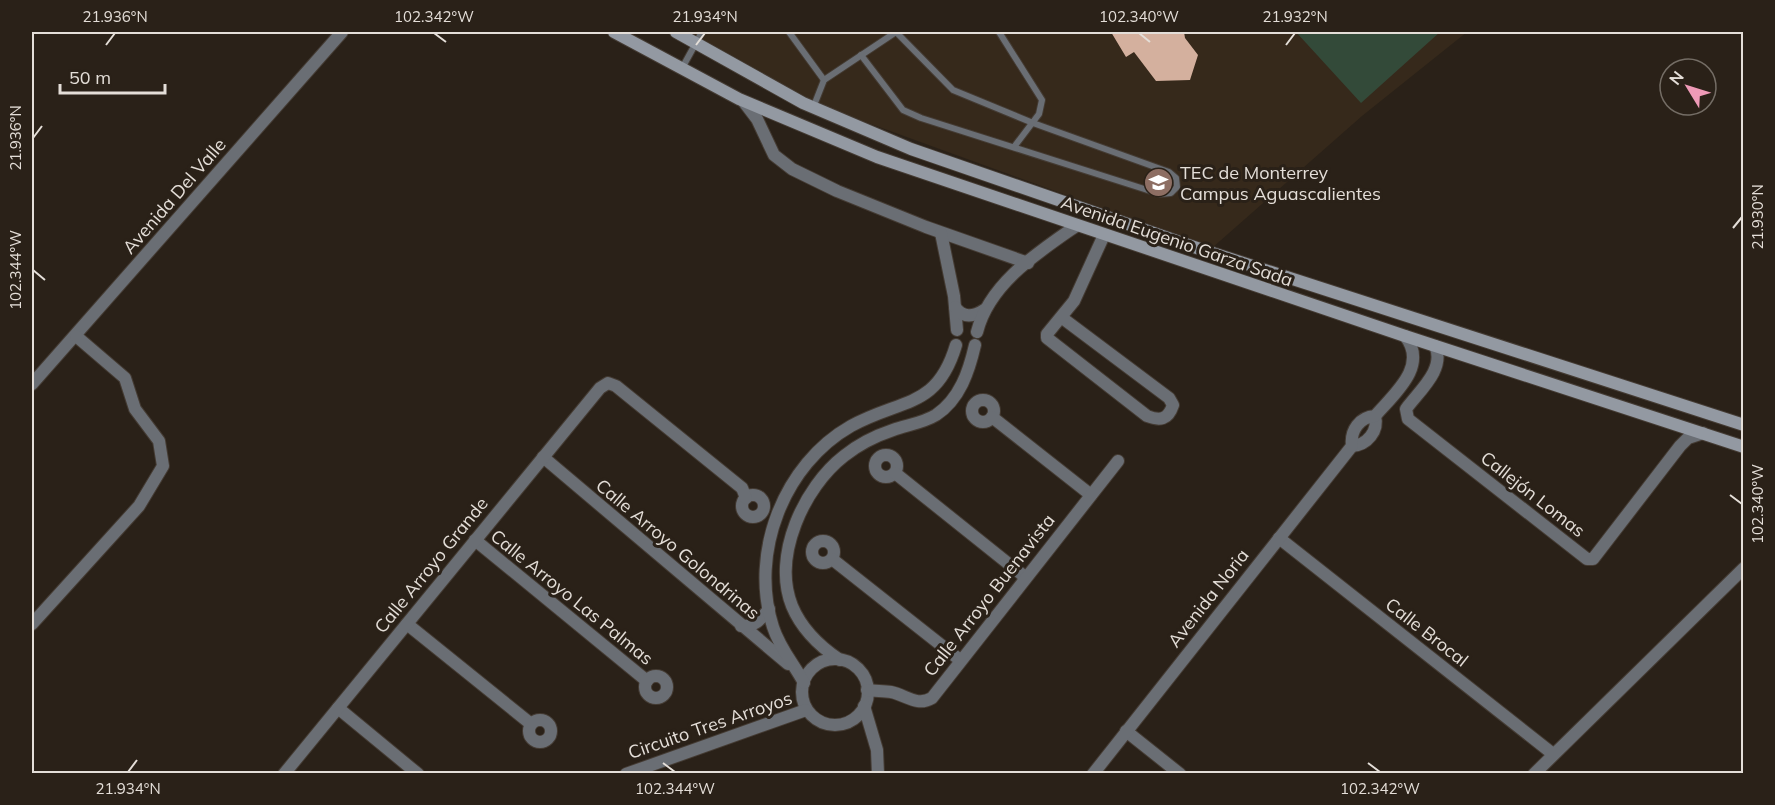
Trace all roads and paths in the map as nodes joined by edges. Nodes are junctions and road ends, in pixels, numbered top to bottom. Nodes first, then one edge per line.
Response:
1 (342, 32) edge
2 (615, 32) edge
3 (676, 32) edge
4 (789, 32) edge
5 (896, 32) edge
6 (999, 32) edge
7 (701, 35) edge
8 (861, 55) junction
9 (681, 69) junction
10 (824, 80) junction
11 (744, 102) junction
12 (813, 108) junction
13 (1033, 123) junction
14 (1014, 147) junction
15 (1076, 226) junction
16 (941, 233) junction
17 (1104, 235) junction
18 (1028, 263) junction
19 (955, 307) junction
20 (984, 310) junction
21 (1061, 317) junction
22 (957, 330) dead end
23 (977, 332) dead end
24 (76, 336) junction
25 (1405, 336) junction
26 (956, 345) dead end
27 (975, 345) dead end
28 (1435, 346) junction
29 (32, 384) edge
30 (992, 417) dead end
31 (1743, 425) edge
32 (1703, 433) junction
33 (1743, 447) edge
34 (543, 457) junction
35 (1118, 461) dead end
36 (895, 473) dead end
37 (1091, 495) junction
38 (746, 498) dead end
39 (1279, 538) junction
40 (475, 540) junction
41 (832, 559) dead end
42 (1743, 568) edge
43 (1025, 578) junction
44 (769, 609) junction
45 (32, 624) edge
46 (406, 624) junction
47 (741, 626) junction
48 (840, 660) junction
49 (960, 660) junction
50 (791, 667) junction
51 (647, 681) dead end
52 (804, 682) junction
53 (867, 690) junction
54 (864, 706) junction
55 (338, 708) junction
56 (806, 710) junction
57 (531, 724) dead end
58 (1126, 731) junction
59 (1553, 754) junction
60 (284, 774) edge
61 (418, 774) edge
62 (626, 774) edge
63 (878, 774) edge
64 (1093, 774) edge
65 (1180, 774) edge
66 (1534, 774) edge

1 - 24 street, Avenida Del Valle
2 - 9 main road, Avenida Eugenio Garza Sada
3 - 7 main road, Avenida Eugenio Garza Sada
4 - 10 lane
5 - 8 lane
5 - 13 lane
6 - 13 lane
7 - 9 lane
7 - 12 main road, Avenida Eugenio Garza Sada
8 - 10 lane
8 - 14 lane
9 - 11 main road, Avenida Eugenio Garza Sada
10 - 12 lane
11 - 15 main road, Avenida Eugenio Garza Sada
11 - 16 street
12 - 31 main road, Avenida Eugenio Garza Sada
13 - 14 lane
13 - 14 lane
15 - 17 main road, Avenida Eugenio Garza Sada
15 - 18 street
16 - 18 street
16 - 19 street
17 - 21 street
17 - 25 main road, Avenida Eugenio Garza Sada
18 - 20 street
19 - 20 street
19 - 22 street
20 - 23 street
21 - 21 street
24 - 29 street, Avenida Del Valle
24 - 45 street
25 - 28 main road, Avenida Eugenio Garza Sada
25 - 39 street, Avenida Noria
26 - 44 street, Circuito Tres Arroyos
27 - 48 street
28 - 32 main road, Avenida Eugenio Garza Sada
28 - 32 street, Callejón Lomas
30 - 37 street
32 - 33 main road, Avenida Eugenio Garza Sada
34 - 38 street, Calle Arroyo Grande
34 - 40 street, Calle Arroyo Grande
34 - 47 street, Calle Arroyo Golondrinas
35 - 37 street, Calle Arroyo Buenavista
36 - 43 street
37 - 43 street, Calle Arroyo Buenavista
39 - 58 street, Avenida Noria
39 - 59 street, Calle Brocal
40 - 46 street, Calle Arroyo Grande
40 - 51 street, Calle Arroyo Las Palmas
41 - 49 street
42 - 59 street
43 - 49 street, Calle Arroyo Buenavista
44 - 47 street
44 - 50 street, Circuito Tres Arroyos
46 - 55 street, Calle Arroyo Grande
46 - 57 street
47 - 50 street, Calle Arroyo Golondrinas
48 - 52 street, Circuito Tres Arroyos
48 - 53 street
49 - 53 street, Calle Arroyo Buenavista
50 - 52 street, Circuito Tres Arroyos
52 - 56 street, Circuito Tres Arroyos
53 - 54 street
54 - 56 street, Circuito Tres Arroyos
54 - 63 street
55 - 60 street, Calle Arroyo Grande
55 - 61 street
56 - 62 street, Circuito Tres Arroyos
58 - 64 street, Avenida Noria
58 - 65 street
59 - 66 street

